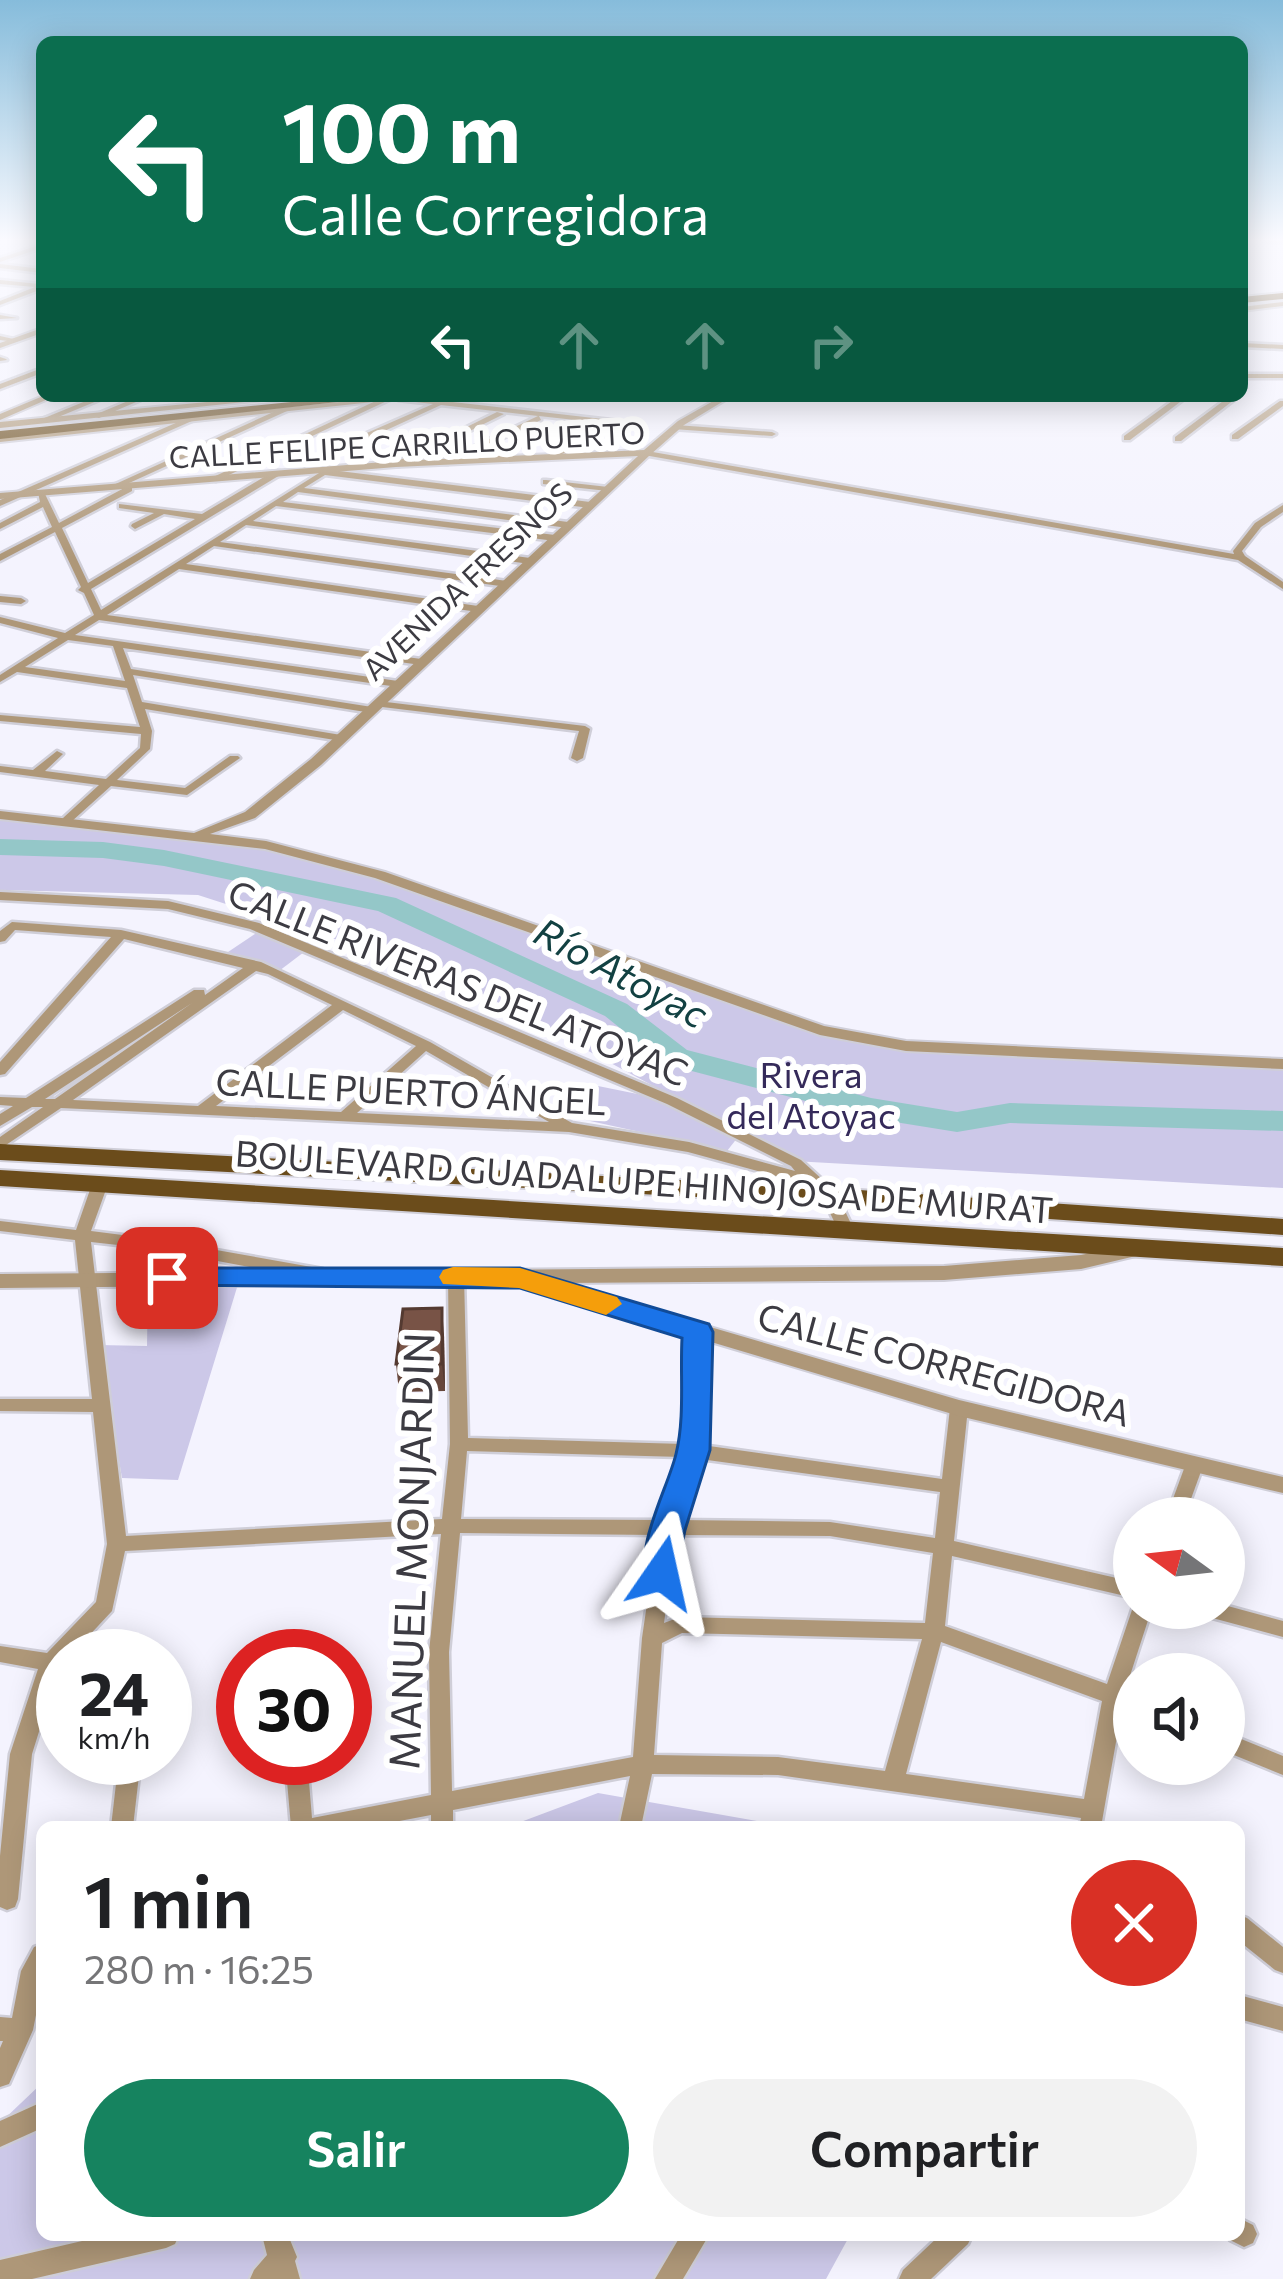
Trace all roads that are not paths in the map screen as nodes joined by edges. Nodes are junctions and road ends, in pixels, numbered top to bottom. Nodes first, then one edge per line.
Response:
1 (1249, 345) edge
2 (1262, 346) junction
3 (1283, 347) edge
4 (36, 372) edge
5 (1248, 376) edge
6 (1255, 376) junction
7 (1283, 376) edge
8 (1248, 384) edge
9 (0, 387) edge
10 (42, 402) edge
11 (90, 402) edge
12 (131, 402) edge
13 (236, 402) edge
14 (287, 402) edge
15 (340, 402) edge
16 (354, 402) edge
17 (376, 402) edge
18 (427, 402) edge
19 (718, 402) edge
20 (1176, 402) edge
21 (1226, 402) edge
22 (1283, 403) edge
23 (440, 404) junction
24 (283, 411) junction
25 (503, 413) junction
26 (96, 416) junction
27 (541, 416) junction
28 (190, 420) junction
29 (41, 422) junction
30 (676, 427) junction
31 (544, 431) dead end
32 (0, 432) edge
33 (772, 434) dead end
34 (1235, 437) dead end
35 (1127, 439) dead end
36 (1178, 439) dead end
37 (340, 448) dead end
38 (647, 453) junction
39 (556, 455) junction
40 (490, 459) junction
41 (448, 461) junction
42 (396, 464) junction
43 (326, 471) junction
44 (277, 473) junction
45 (213, 478) junction
46 (546, 482) dead end
47 (129, 486) junction
48 (113, 487) junction
49 (608, 489) junction
50 (300, 490) junction
51 (16, 495) junction
52 (44, 498) junction
53 (0, 500) edge
54 (278, 504) junction
55 (122, 506) dead end
56 (590, 506) junction
57 (1283, 508) edge
58 (162, 512) junction
59 (203, 517) junction
60 (248, 523) junction
61 (568, 525) junction
62 (0, 526) edge
63 (59, 526) junction
64 (135, 526) dead end
65 (555, 538) junction
66 (214, 544) junction
67 (0, 558) edge
68 (1240, 558) junction
69 (530, 561) junction
70 (179, 566) junction
71 (507, 584) junction
72 (1283, 586) edge
73 (83, 590) junction
74 (0, 598) edge
75 (21, 602) dead end
76 (478, 609) junction
77 (100, 617) junction
78 (0, 620) edge
79 (67, 637) junction
80 (117, 644) junction
81 (421, 662) junction
82 (0, 667) edge
83 (15, 669) junction
84 (128, 678) junction
85 (0, 679) edge
86 (398, 684) junction
87 (139, 705) junction
88 (375, 707) junction
89 (0, 718) edge
90 (147, 731) junction
91 (341, 738) junction
92 (57, 754) dead end
93 (234, 758) dead end
94 (577, 758) dead end
95 (0, 769) edge
96 (36, 773) junction
97 (111, 784) junction
98 (0, 815) edge
99 (250, 815) junction
100 (67, 820) junction
101 (196, 834) junction
102 (266, 845) junction
103 (0, 896) edge
104 (122, 934) junction
105 (0, 938) edge
106 (252, 964) junction
107 (343, 1004) junction
108 (425, 1046) junction
109 (1283, 1064) edge
110 (0, 1071) edge
111 (0, 1101) edge
112 (31, 1101) junction
113 (59, 1102) junction
114 (202, 1110) junction
115 (344, 1117) junction
116 (0, 1121) edge
117 (569, 1127) junction
118 (0, 1148) edge
119 (0, 1178) edge
120 (100, 1184) junction
121 (821, 1188) junction
122 (0, 1226) edge
123 (1283, 1227) edge
124 (847, 1230) junction
125 (82, 1235) junction
126 (1139, 1249) junction
127 (1283, 1257) edge
128 (332, 1276) junction
129 (456, 1277) junction
130 (520, 1278) junction
131 (85, 1279) junction
132 (0, 1282) edge
133 (698, 1332) junction
134 (0, 1405) edge
135 (98, 1406) junction
136 (959, 1408) junction
137 (460, 1444) junction
138 (694, 1450) junction
139 (1194, 1466) junction
140 (1283, 1485) edge
141 (952, 1487) junction
142 (1183, 1497) edge
143 (453, 1526) junction
144 (668, 1530) junction
145 (117, 1544) junction
146 (945, 1547) junction
147 (1113, 1585) edge
148 (1245, 1618) edge
149 (1283, 1628) edge
150 (85, 1629) edge
151 (934, 1631) junction
152 (652, 1638) junction
153 (0, 1654) edge
154 (36, 1660) edge
155 (1113, 1695) edge
156 (36, 1715) edge
157 (1113, 1738) edge
158 (1245, 1750) edge
159 (643, 1764) junction
160 (1283, 1766) edge
161 (893, 1779) junction
162 (127, 1785) edge
163 (298, 1785) edge
164 (440, 1802) junction
165 (1090, 1818) edge
166 (123, 1821) edge
167 (301, 1821) edge
168 (346, 1821) edge
169 (442, 1821) edge
170 (631, 1821) edge
171 (7, 1899) dead end
172 (1245, 1931) edge
173 (1283, 1962) edge
174 (36, 1966) edge
175 (1245, 2010) edge
176 (1283, 2019) edge
177 (10, 2030) edge
178 (0, 2075) edge
179 (36, 2118) edge
180 (0, 2134) edge
181 (140, 2241) edge
182 (692, 2241) edge
183 (953, 2241) edge
184 (282, 2257) edge
185 (0, 2273) edge
186 (263, 2279) edge
187 (668, 2279) edge
188 (912, 2279) edge

1 - 2 street
2 - 3 street
2 - 6 street
4 - 9 street
5 - 6 street
6 - 7 street
6 - 8 street
10 - 32 street
11 - 29 street
12 - 26 street
13 - 26 street
14 - 32 main road
15 - 32 main road
16 - 24 street
17 - 45 street
18 - 23 street
19 - 30 street, AVENIDA FRESNOS
20 - 35 street
21 - 36 street
22 - 34 street
23 - 25 street
23 - 37 street
24 - 28 street
24 - 48 street
25 - 27 street
25 - 42 street
26 - 29 street
27 - 39 street
27 - 41 street
28 - 32 street
28 - 51 street
29 - 32 street
30 - 33 street
30 - 38 street, AVENIDA FRESNOS
31 - 40 street
38 - 39 street, CALLE FELIPE CARRILLO PUERTO
38 - 49 street, AVENIDA FRESNOS
38 - 68 street, CALLE FELIPE CARRILLO PUERTO
39 - 40 street, CALLE FELIPE CARRILLO PUERTO
40 - 41 street, CALLE FELIPE CARRILLO PUERTO
41 - 42 street, CALLE FELIPE CARRILLO PUERTO
42 - 43 street, CALLE FELIPE CARRILLO PUERTO
43 - 44 street, CALLE FELIPE CARRILLO PUERTO
43 - 50 street
43 - 56 street
44 - 45 street, CALLE FELIPE CARRILLO PUERTO
44 - 59 street
45 - 47 street, CALLE FELIPE CARRILLO PUERTO
46 - 49 street
47 - 48 street, CALLE FELIPE CARRILLO PUERTO
47 - 63 street
48 - 52 street, CALLE FELIPE CARRILLO PUERTO
49 - 56 street, AVENIDA FRESNOS
50 - 54 street
50 - 61 street
51 - 52 street, CALLE FELIPE CARRILLO PUERTO
51 - 53 street, CALLE FELIPE CARRILLO PUERTO
52 - 62 street
52 - 63 street
54 - 60 street
54 - 65 street
55 - 58 street
56 - 61 street, AVENIDA FRESNOS
57 - 68 street
58 - 59 street
58 - 64 street
59 - 73 street
60 - 66 street
60 - 69 street
61 - 65 street, AVENIDA FRESNOS
63 - 67 street
63 - 73 street
65 - 69 street, AVENIDA FRESNOS
66 - 70 street
66 - 71 street
68 - 72 street
69 - 71 street, AVENIDA FRESNOS
70 - 76 street
70 - 77 street
71 - 76 street, AVENIDA FRESNOS
73 - 77 street
74 - 75 street
76 - 81 street, AVENIDA FRESNOS
77 - 79 street
77 - 81 street
78 - 79 street
79 - 80 street
79 - 83 street
80 - 84 street
80 - 86 street
81 - 86 street, AVENIDA FRESNOS
82 - 83 street
83 - 84 street
83 - 85 street
84 - 87 street
84 - 88 street
86 - 88 street, AVENIDA FRESNOS
87 - 90 street
87 - 91 street
88 - 91 street, AVENIDA FRESNOS
88 - 94 street
89 - 90 street
90 - 97 street
91 - 99 street, AVENIDA FRESNOS
92 - 96 street
93 - 97 street
95 - 96 street
96 - 97 street
97 - 100 street
98 - 100 street
99 - 101 street, AVENIDA FRESNOS
99 - 102 street
100 - 101 street
101 - 102 street
102 - 109 street
103 - 121 street, CALLE RIVERAS DEL ATOYAC
104 - 105 street
104 - 106 street
104 - 110 street
106 - 107 street
106 - 112 street
106 - 113 street
107 - 108 street
107 - 114 street
108 - 115 street
108 - 117 street
111 - 112 street, CALLE PUERTO ÁNGEL
112 - 113 street, CALLE PUERTO ÁNGEL
112 - 116 street
113 - 114 street, CALLE PUERTO ÁNGEL
113 - 118 street
114 - 115 street, CALLE PUERTO ÁNGEL
115 - 117 street, CALLE PUERTO ÁNGEL
117 - 121 street, CALLE PUERTO ÁNGEL
118 - 121 main road, BOULEVARD GUADALUPE HINOJOSA DE MURAT
119 - 120 main road, BOULEVARD GUADALUPE HINOJOSA DE MURAT
120 - 124 main road, BOULEVARD GUADALUPE HINOJOSA DE MURAT
120 - 125 street
121 - 123 main road, BOULEVARD GUADALUPE HINOJOSA DE MURAT
121 - 124 street, CALLE RIVERAS DEL ATOYAC
122 - 125 street
124 - 126 main road, BOULEVARD GUADALUPE HINOJOSA DE MURAT
125 - 128 street
125 - 131 street
126 - 127 main road, BOULEVARD GUADALUPE HINOJOSA DE MURAT
126 - 130 street
128 - 129 street
128 - 131 street
129 - 130 street
129 - 137 street, MANUEL MONJARDIN
130 - 133 street, CALLE CORREGIDORA
131 - 132 street
131 - 135 street
133 - 136 street, CALLE CORREGIDORA
133 - 138 street
134 - 135 street
135 - 145 street
136 - 139 street, CALLE CORREGIDORA
136 - 141 street
137 - 138 street
137 - 143 street, MANUEL MONJARDIN
138 - 141 street
138 - 144 street
139 - 140 street, CALLE CORREGIDORA
139 - 142 street
141 - 146 street
143 - 144 street
143 - 145 street
143 - 164 street, MANUEL MONJARDIN
144 - 146 street
144 - 152 street
145 - 150 street
146 - 147 street
146 - 151 street
148 - 149 street
151 - 152 street
151 - 155 street
151 - 161 street
152 - 159 street
153 - 154 street
156 - 171 street
157 - 165 street
158 - 160 street
159 - 161 street
159 - 164 street
159 - 170 street
161 - 165 street
162 - 166 street
163 - 167 street
164 - 168 street
164 - 169 street, MANUEL MONJARDIN
172 - 173 street
174 - 177 street
175 - 176 street
177 - 178 street
179 - 180 street
181 - 185 street
182 - 187 street
183 - 188 street
184 - 186 street

